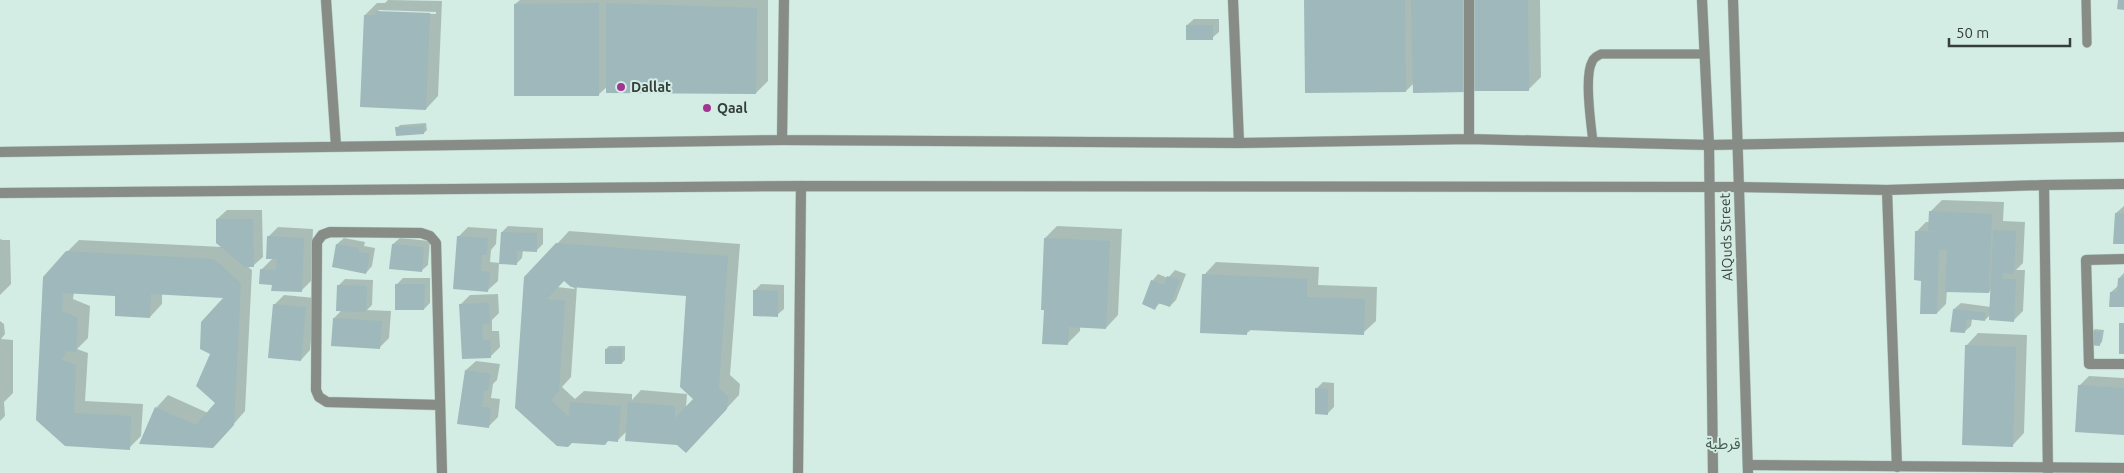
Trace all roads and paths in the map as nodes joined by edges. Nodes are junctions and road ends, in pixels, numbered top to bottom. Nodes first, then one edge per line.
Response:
1 (326, 0) edge
2 (784, 0) edge
3 (1233, 0) edge
4 (1469, 0) edge
5 (1702, 0) edge
6 (1733, 0) edge
7 (2086, 0) edge
8 (2087, 43) dead end
9 (1704, 54) junction
10 (2124, 137) edge
11 (1470, 139) junction
12 (782, 140) junction
13 (1592, 142) junction
14 (1239, 143) junction
15 (1736, 144) junction
16 (1709, 145) junction
17 (336, 146) junction
18 (0, 152) edge
19 (2124, 184) edge
20 (2044, 185) junction
21 (802, 186) junction
22 (1737, 186) junction
23 (1708, 187) junction
24 (1887, 190) junction
25 (0, 193) edge
26 (2124, 259) edge
27 (2124, 364) edge
28 (440, 404) junction
29 (1897, 467) junction
30 (2124, 468) edge
31 (1748, 469) edge
32 (2048, 470) edge
33 (442, 473) edge
34 (798, 473) edge
35 (1713, 473) edge

1 - 17 street
2 - 12 street
3 - 14 street
4 - 11 street
5 - 9 street, AlQuds Street
6 - 15 street, AlQuds Street
7 - 8 lane
9 - 13 lane
9 - 16 street, AlQuds Street
10 - 15 street
11 - 13 street
11 - 14 street
12 - 14 street
12 - 17 street
13 - 16 street
15 - 16 street
15 - 22 street, AlQuds Street
16 - 23 street, AlQuds Street
17 - 18 street
19 - 20 street
20 - 24 street
20 - 32 street
21 - 23 street
21 - 25 street
21 - 34 street
22 - 23 street
22 - 24 street
22 - 31 street, AlQuds Street
23 - 35 street, AlQuds Street
24 - 29 street
26 - 27 street
28 - 28 street
28 - 33 street
29 - 31 street
29 - 32 street
30 - 32 street

